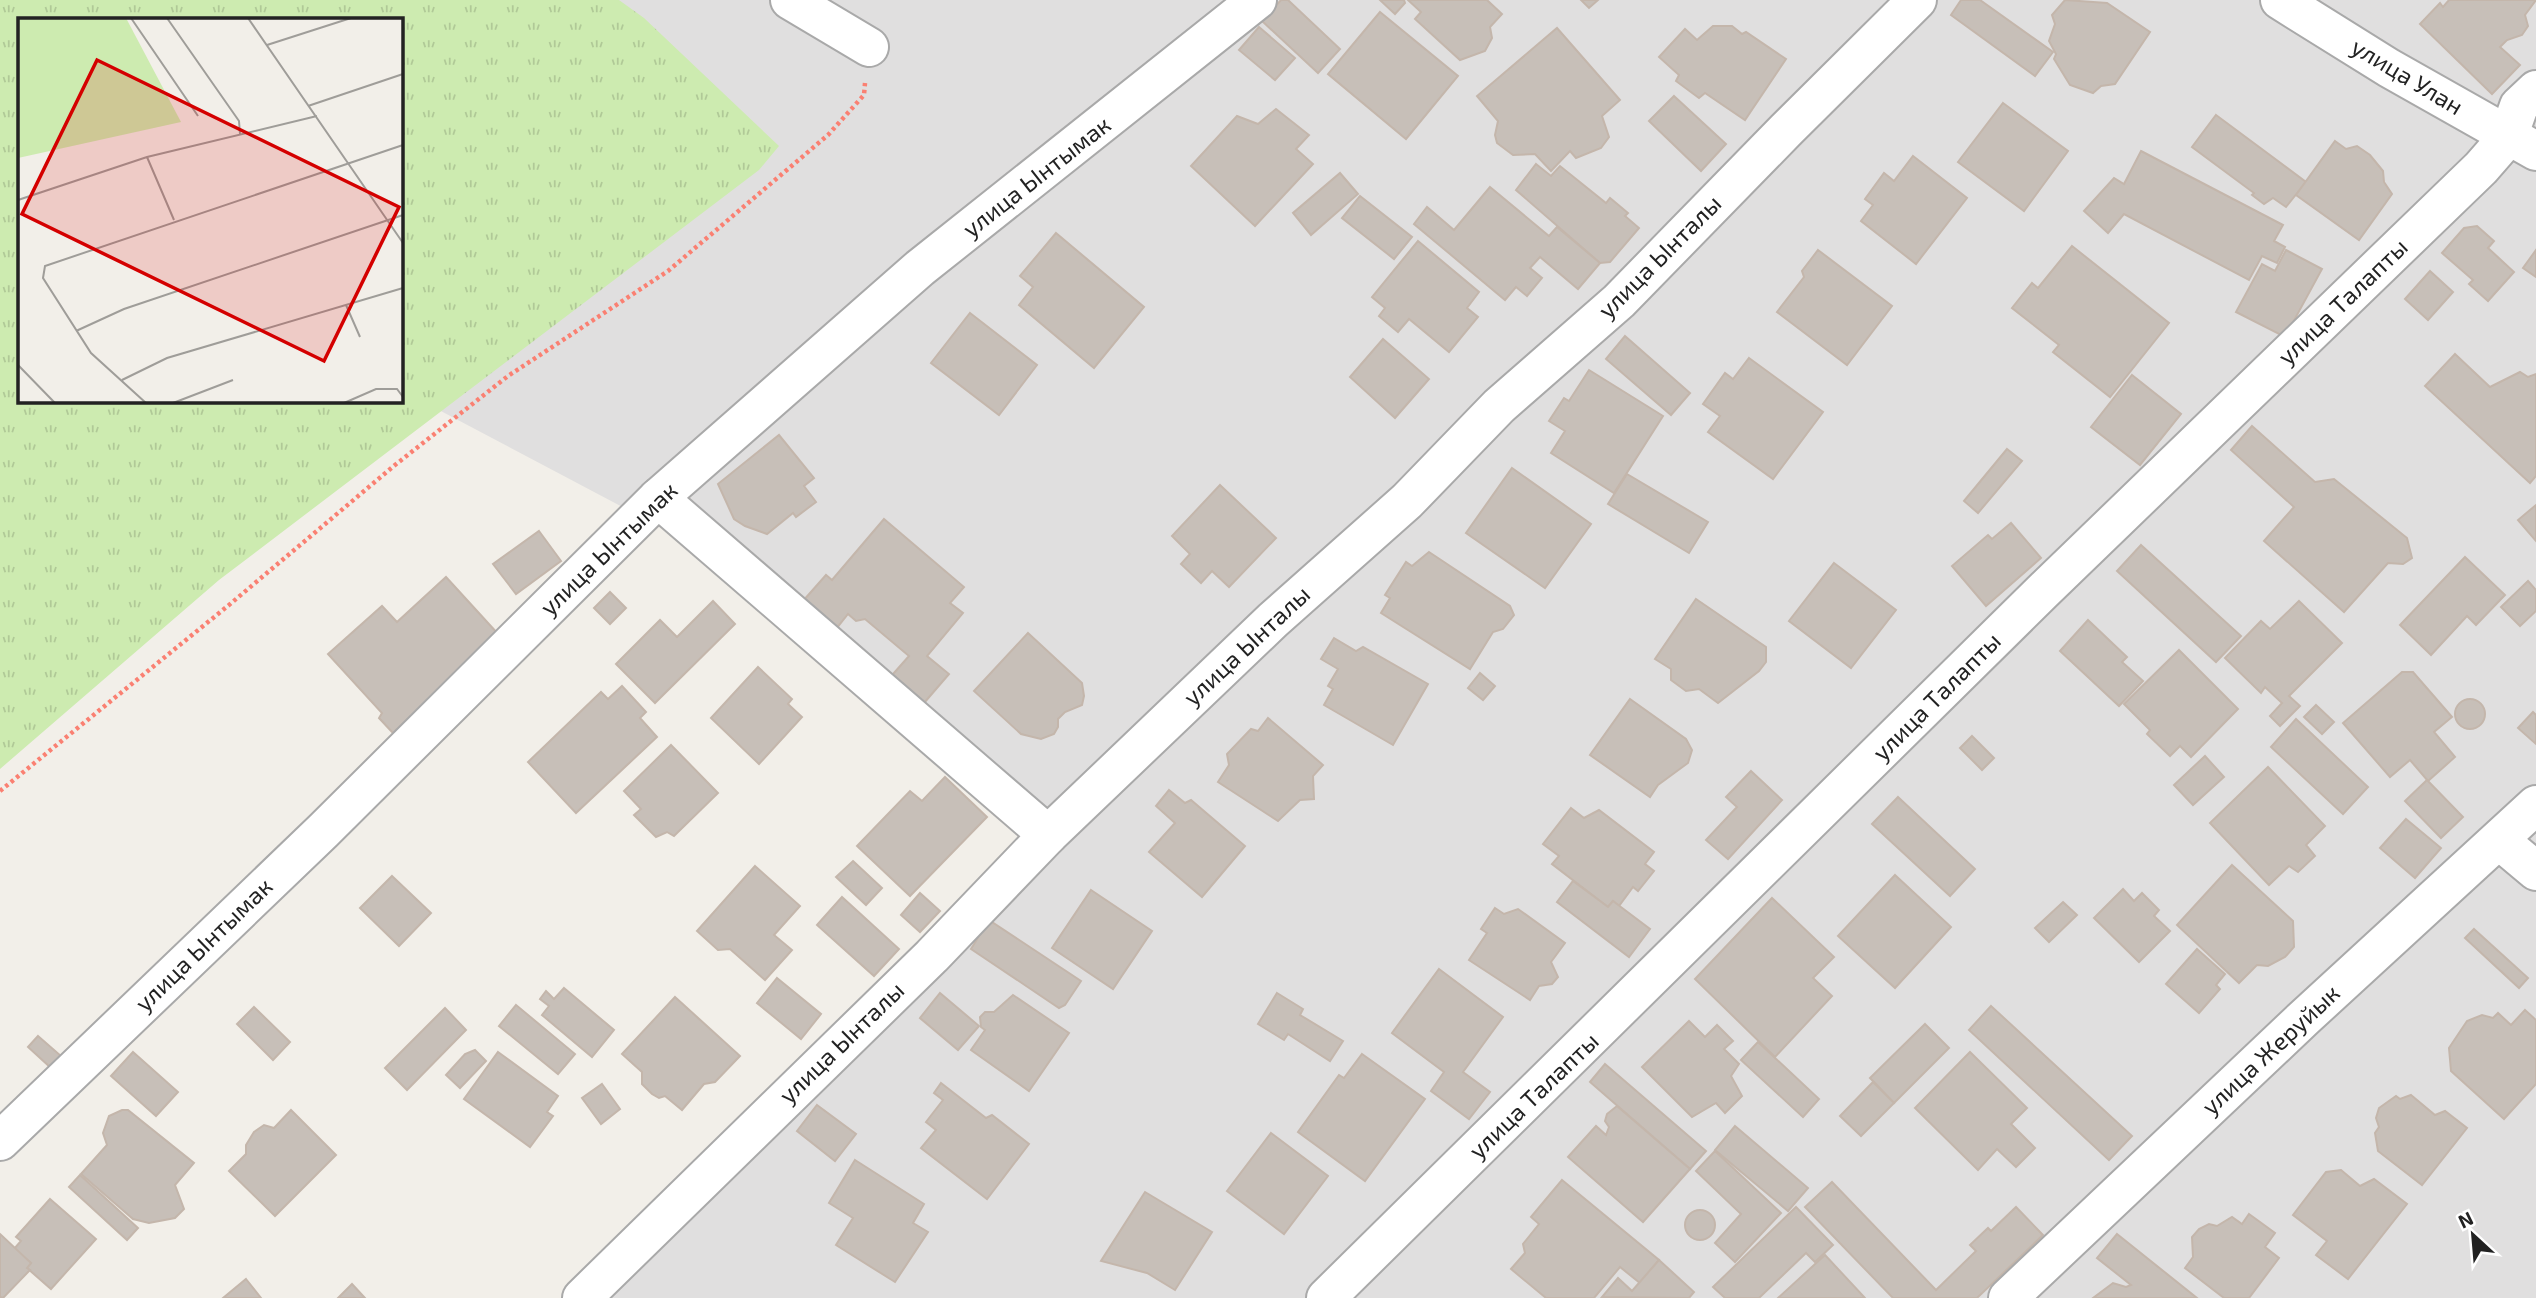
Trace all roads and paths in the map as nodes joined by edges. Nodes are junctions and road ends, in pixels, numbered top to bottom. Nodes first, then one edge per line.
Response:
1 (790, 0) edge
2 (1257, 0) edge
3 (1917, 0) edge
4 (2280, 0) edge
5 (1213, 17) edge
6 (869, 47) joint
7 (2536, 90) edge
8 (2522, 144) edge
9 (658, 498) junction
10 (0, 791) edge
11 (2536, 805) edge
12 (1048, 835) junction
13 (2499, 840) junction
14 (2536, 870) edge
15 (0, 1141) edge
16 (582, 1298) edge
17 (1326, 1298) edge
18 (2008, 1298) edge

1 - 6 street
2 - 5 street, улица Ынтымак
3 - 12 street, улица Ынталы
4 - 8 street, улица Улан
5 - 9 street, улица Ынтымак
6 - 10 path
7 - 8 street, улица Талапты
8 - 17 street, улица Талапты
9 - 12 street
9 - 15 street, улица Ынтымак
11 - 13 street, улица Жеруйык
12 - 16 street, улица Ынталы
13 - 14 street
13 - 18 street, улица Жеруйык

